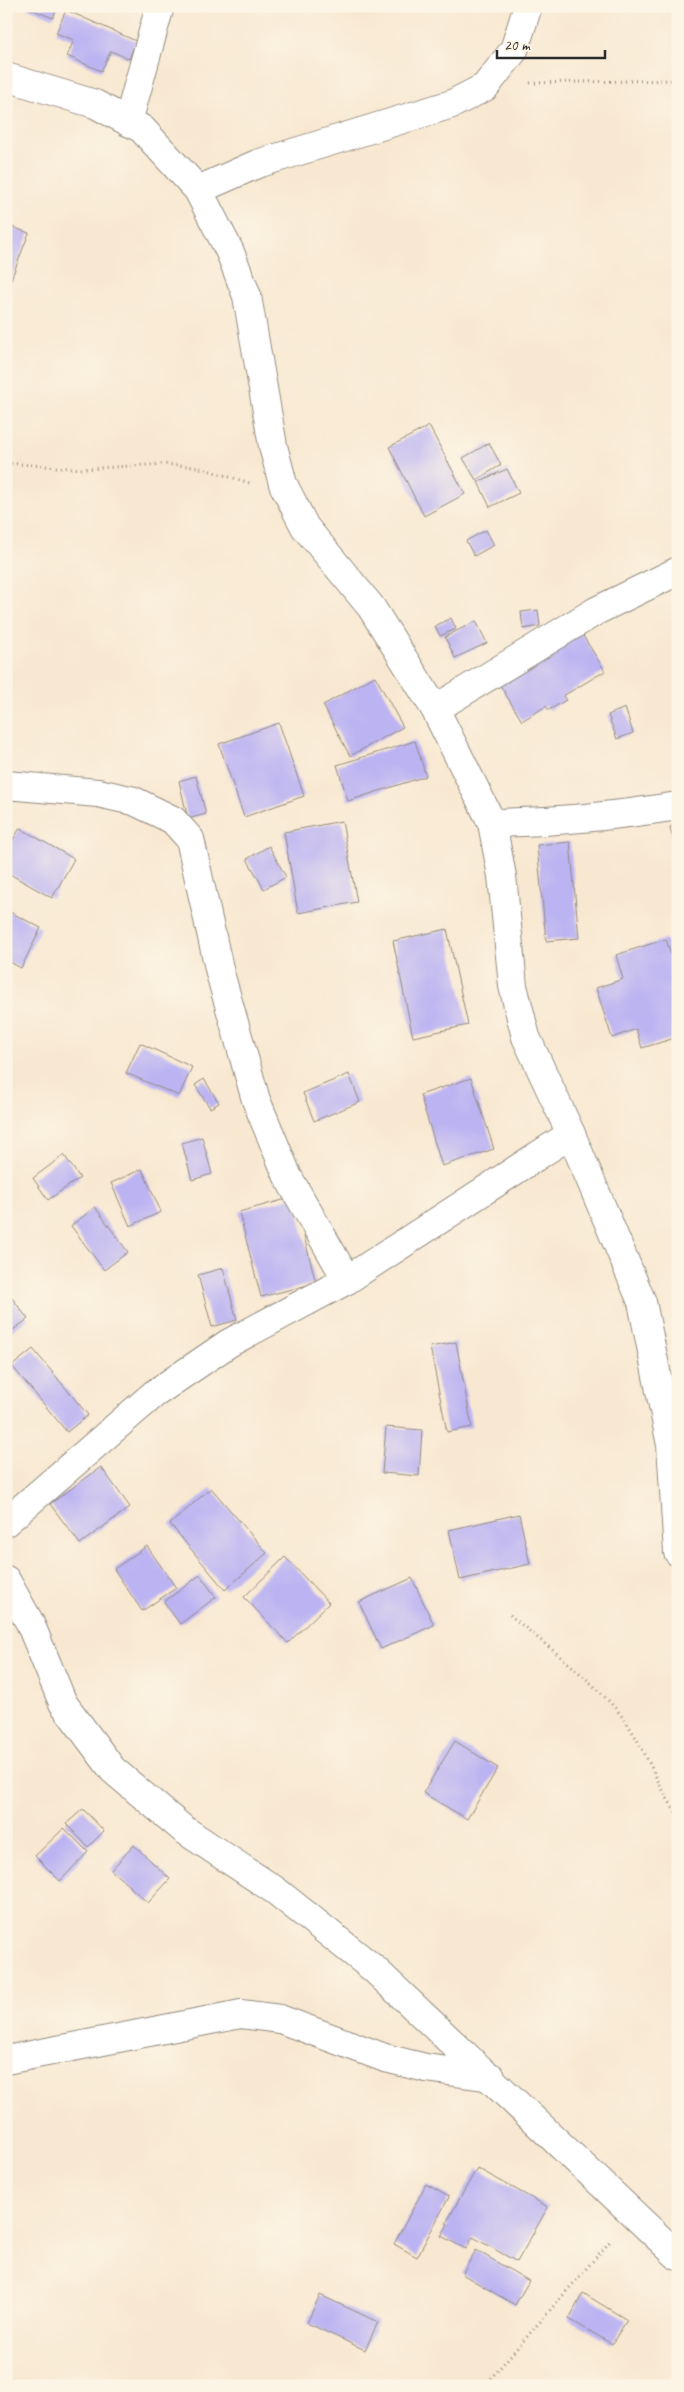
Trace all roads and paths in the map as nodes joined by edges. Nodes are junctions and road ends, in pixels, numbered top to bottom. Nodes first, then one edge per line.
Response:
1 (160, 6) edge
2 (528, 6) edge
3 (6, 77) edge
4 (678, 80) edge
5 (485, 87) junction
6 (128, 122) junction
7 (198, 190) junction
8 (6, 463) edge
9 (283, 484) junction
10 (678, 571) edge
11 (435, 709) junction
12 (6, 785) edge
13 (678, 806) edge
14 (492, 823) junction
15 (571, 1134) junction
16 (347, 1280) junction
17 (6, 1522) edge
18 (678, 1552) edge
19 (6, 1580) edge
20 (510, 1615) dead end
21 (678, 1815) edge
22 (6, 2060) edge
23 (491, 2077) junction
24 (633, 2214) junction
25 (678, 2256) edge
26 (484, 2386) edge

1 - 6 street
2 - 5 street
3 - 6 street
4 - 5 path
5 - 7 street
6 - 7 street
7 - 9 street
8 - 9 path
9 - 11 street
10 - 11 street
11 - 14 street
12 - 16 street
13 - 14 street
14 - 15 street
15 - 16 street
15 - 18 street
16 - 17 street
19 - 23 street
20 - 21 path
22 - 23 street
23 - 24 street
24 - 25 street
24 - 26 path

